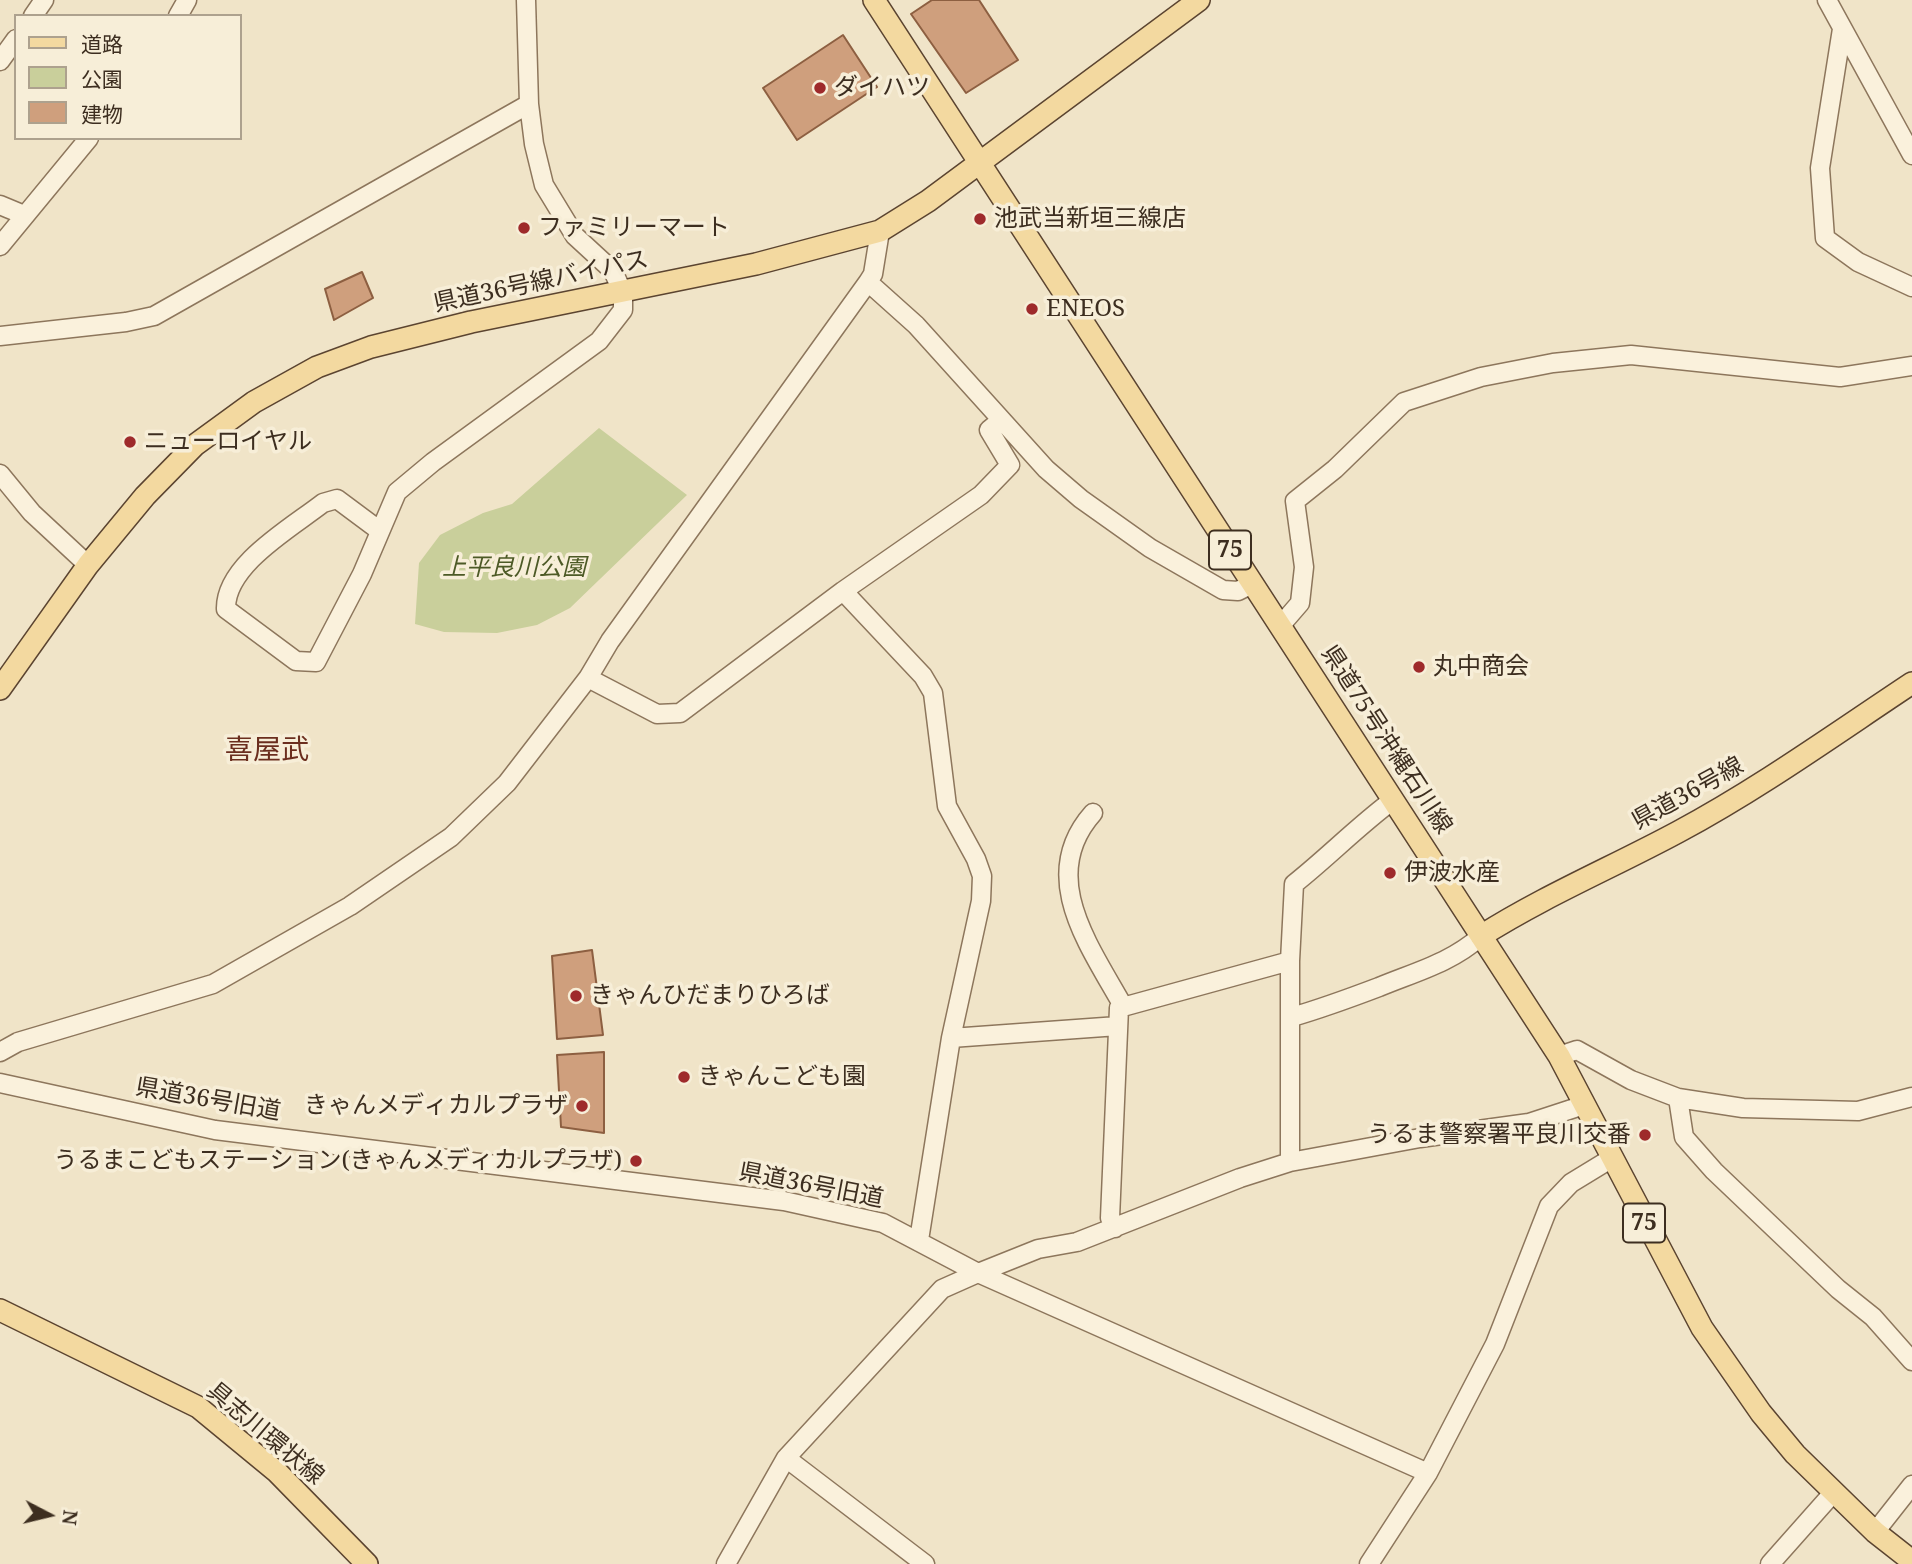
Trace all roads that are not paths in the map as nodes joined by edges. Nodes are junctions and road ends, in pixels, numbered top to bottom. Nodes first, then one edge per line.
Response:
1 (526, 0) edge
2 (874, 0) edge
3 (1199, 0) edge
4 (1826, 0) edge
5 (1842, 29) junction
6 (14, 42) edge
7 (0, 61) edge
8 (529, 104) junction
9 (87, 140) edge
10 (1912, 155) edge
11 (979, 163) junction
12 (0, 205) edge
13 (24, 215) junction
14 (880, 231) junction
15 (0, 246) edge
16 (869, 282) junction
17 (1912, 287) edge
18 (623, 293) junction
19 (0, 335) edge
20 (1912, 366) edge
21 (1000, 421) junction
22 (0, 474) edge
23 (380, 531) junction
24 (88, 565) junction
25 (1252, 584) junction
26 (843, 591) junction
27 (1281, 625) junction
28 (588, 678) junction
29 (1912, 683) edge
30 (0, 689) edge
31 (1393, 800) junction
32 (1093, 813) dead end
33 (1481, 936) junction
34 (1290, 961) junction
35 (1124, 1006) junction
36 (1292, 1017) junction
37 (1118, 1026) junction
38 (951, 1038) junction
39 (0, 1052) edge
40 (1559, 1056) junction
41 (0, 1083) edge
42 (1912, 1097) edge
43 (1678, 1098) junction
44 (1584, 1105) junction
45 (1612, 1158) junction
46 (1290, 1162) junction
47 (1115, 1228) junction
48 (919, 1240) junction
49 (978, 1273) junction
50 (0, 1310) edge
51 (1912, 1361) edge
52 (786, 1458) junction
53 (1428, 1473) junction
54 (1912, 1485) edge
55 (1833, 1493) junction
56 (1875, 1532) junction
57 (1912, 1561) edge
58 (367, 1564) edge
59 (726, 1564) edge
60 (925, 1564) edge
61 (1369, 1564) edge
62 (1770, 1564) edge

1 - 8 street
2 - 11 main road, 県道75号沖縄石川線 / 75
3 - 11 main road, 県道36号線バイパス
4 - 5 street
5 - 10 street
5 - 17 street
6 - 7 street
8 - 18 street
8 - 19 street
9 - 13 street
11 - 14 main road, 県道36号線バイパス
11 - 25 main road, 県道75号沖縄石川線 / 75
12 - 13 street
13 - 15 street
14 - 16 street
14 - 18 main road, 県道36号線バイパス
16 - 21 street
16 - 28 street
18 - 23 street
18 - 24 main road, 県道36号線バイパス
20 - 27 street
21 - 25 street
21 - 26 street
22 - 24 street
23 - 23 street
24 - 30 main road, 県道36号線バイパス
25 - 27 main road, 県道75号沖縄石川線 / 75
26 - 28 street
26 - 38 street
27 - 31 main road, 県道75号沖縄石川線 / 75
28 - 39 street
29 - 33 main road, 県道36号線
31 - 33 main road, 県道75号沖縄石川線 / 75
31 - 34 street
32 - 35 street
33 - 36 street
33 - 40 main road, 県道75号沖縄石川線 / 75
34 - 35 street
34 - 36 street
35 - 37 street
36 - 46 street
37 - 38 street
37 - 47 street
38 - 48 street
40 - 43 street
40 - 44 main road, 県道75号沖縄石川線 / 75
41 - 48 street, 県道36号旧道
42 - 43 street
43 - 51 street
44 - 45 main road, 県道75号沖縄石川線 / 75
44 - 46 street
45 - 53 street
45 - 55 main road, 県道75号沖縄石川線 / 75
46 - 47 street
47 - 49 street
48 - 49 street, 県道36号旧道
49 - 52 street
49 - 53 street, 県道36号旧道
50 - 58 main road, 具志川環状線
52 - 59 street
52 - 60 street
53 - 61 street
54 - 56 street
55 - 56 main road, 県道75号沖縄石川線 / 75
55 - 62 street
56 - 57 main road, 県道75号沖縄石川線 / 75

